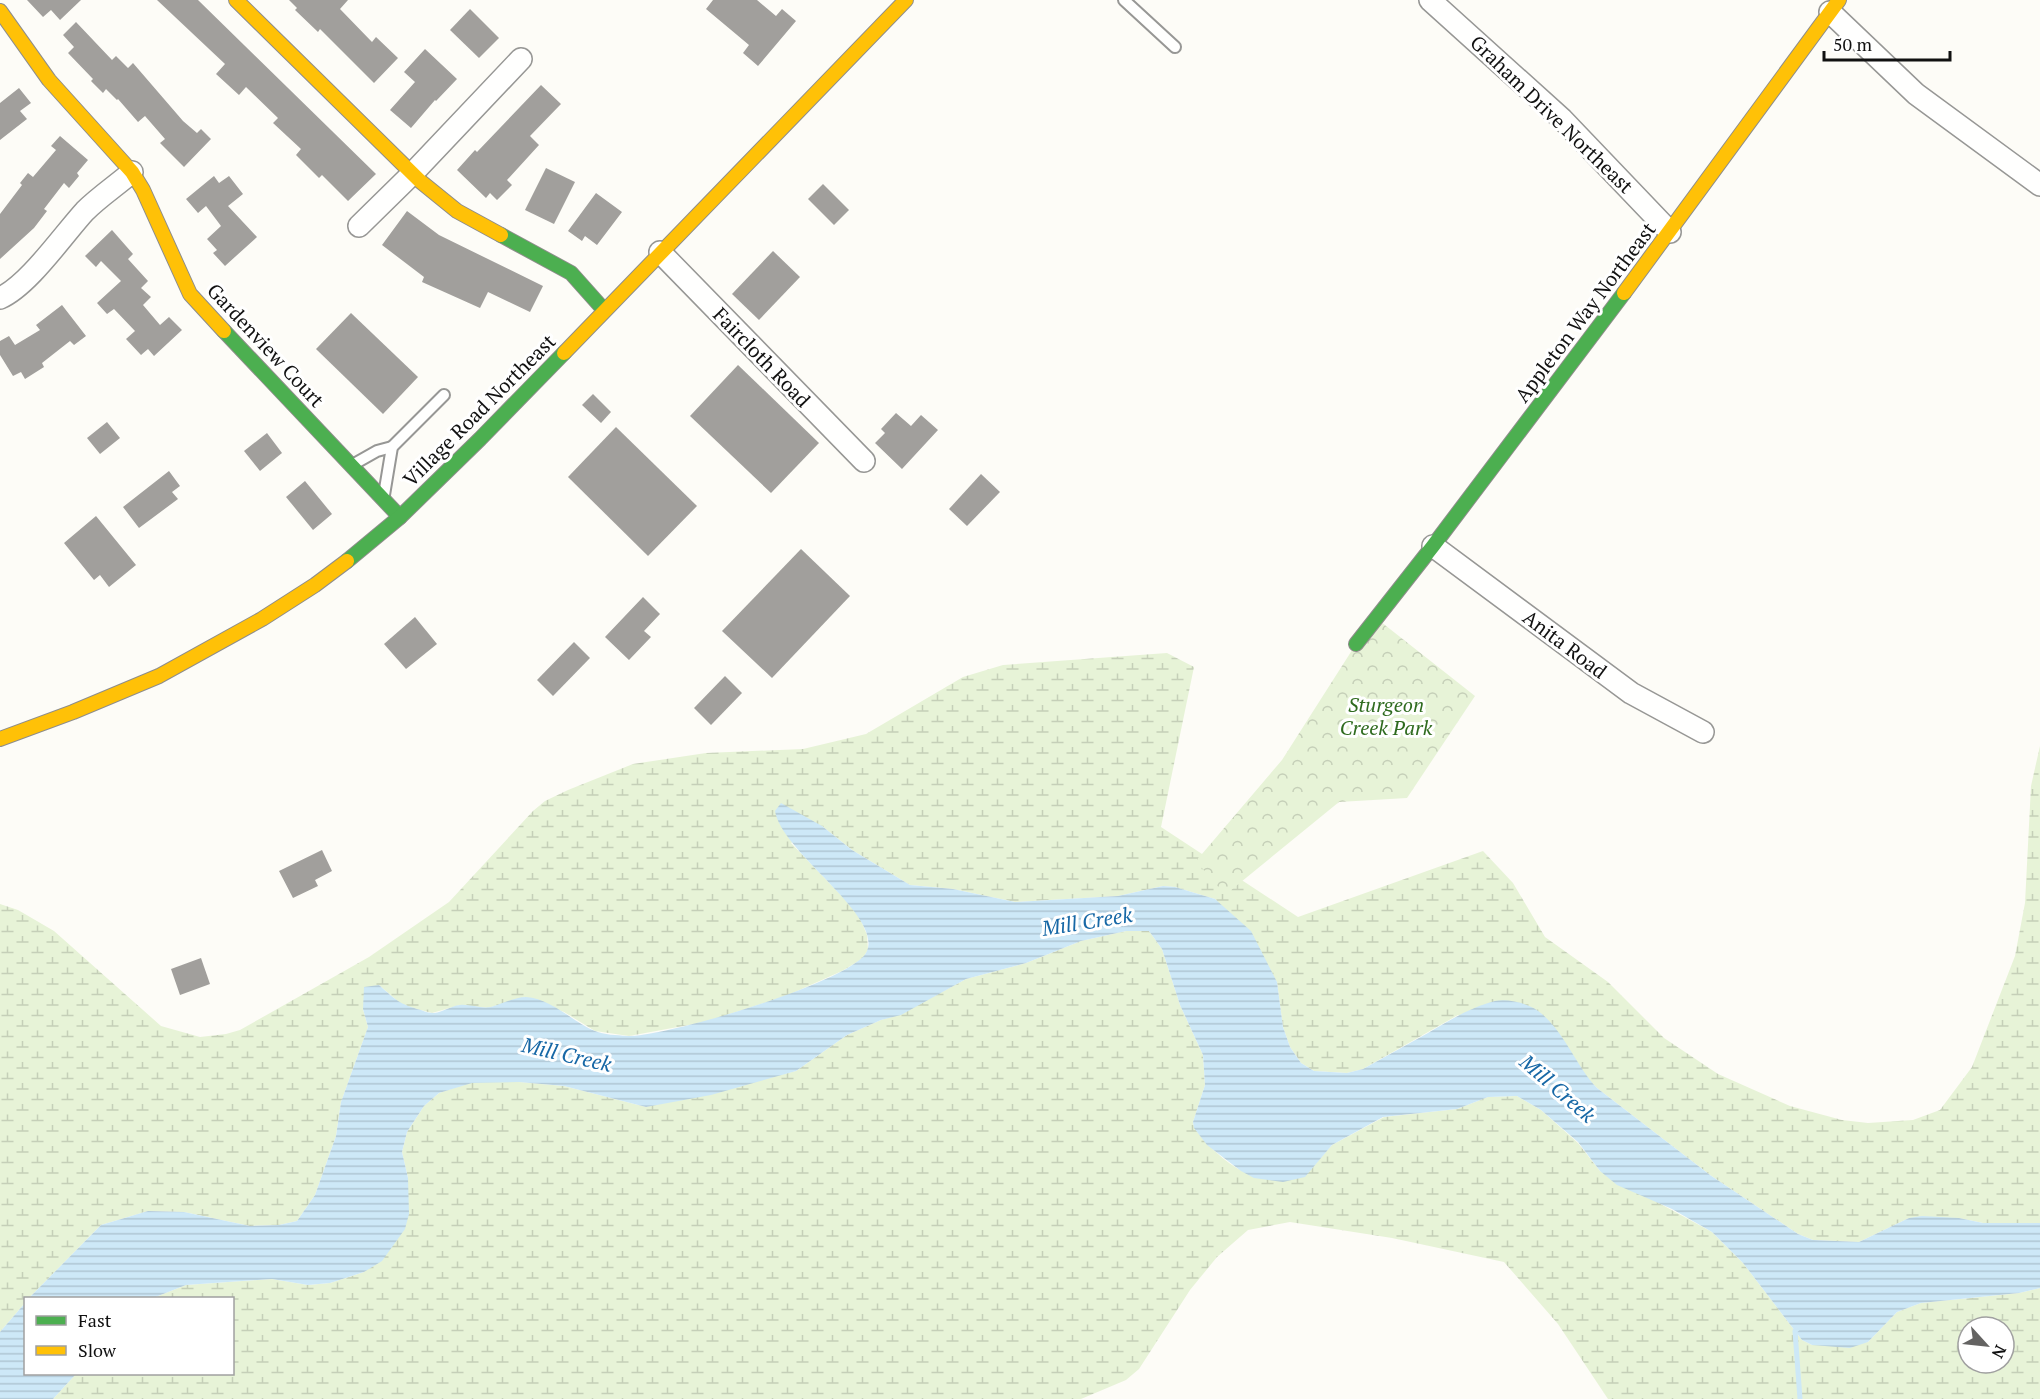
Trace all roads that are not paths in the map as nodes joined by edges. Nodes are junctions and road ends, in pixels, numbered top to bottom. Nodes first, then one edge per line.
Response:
1 (236, 0) edge
2 (906, 0) edge
3 (1124, 0) edge
4 (1430, 0) edge
5 (1835, 6) edge
6 (0, 11) edge
7 (1175, 47) dead end
8 (521, 59) dead end
9 (132, 172) junction
10 (412, 174) junction
11 (2040, 185) edge
12 (359, 226) dead end
13 (1670, 231) junction
14 (660, 252) junction
15 (0, 298) edge
16 (604, 310) junction
17 (444, 395) dead end
18 (392, 447) junction
19 (864, 461) dead end
20 (352, 465) junction
21 (383, 498) junction
22 (400, 517) junction
23 (1433, 546) junction
24 (1356, 644) dead end
25 (1703, 732) dead end
26 (0, 739) edge

1 - 10 street
2 - 14 street, Village Road Northeast
3 - 7 lane
4 - 13 street, Graham Drive Northeast
5 - 11 street
5 - 13 street, Appleton Way Northeast
6 - 9 street, Gardenview Court
8 - 10 street
9 - 15 street
9 - 20 street, Gardenview Court
10 - 12 street
10 - 16 street
13 - 23 street, Appleton Way Northeast
14 - 16 street, Village Road Northeast
14 - 19 street, Faircloth Road
16 - 22 street, Village Road Northeast
17 - 18 lane
18 - 20 lane
18 - 21 lane
20 - 21 street, Gardenview Court
21 - 22 street, Gardenview Court
22 - 26 street, Village Road Northeast
23 - 24 street, Appleton Way Northeast
23 - 25 street, Anita Road

